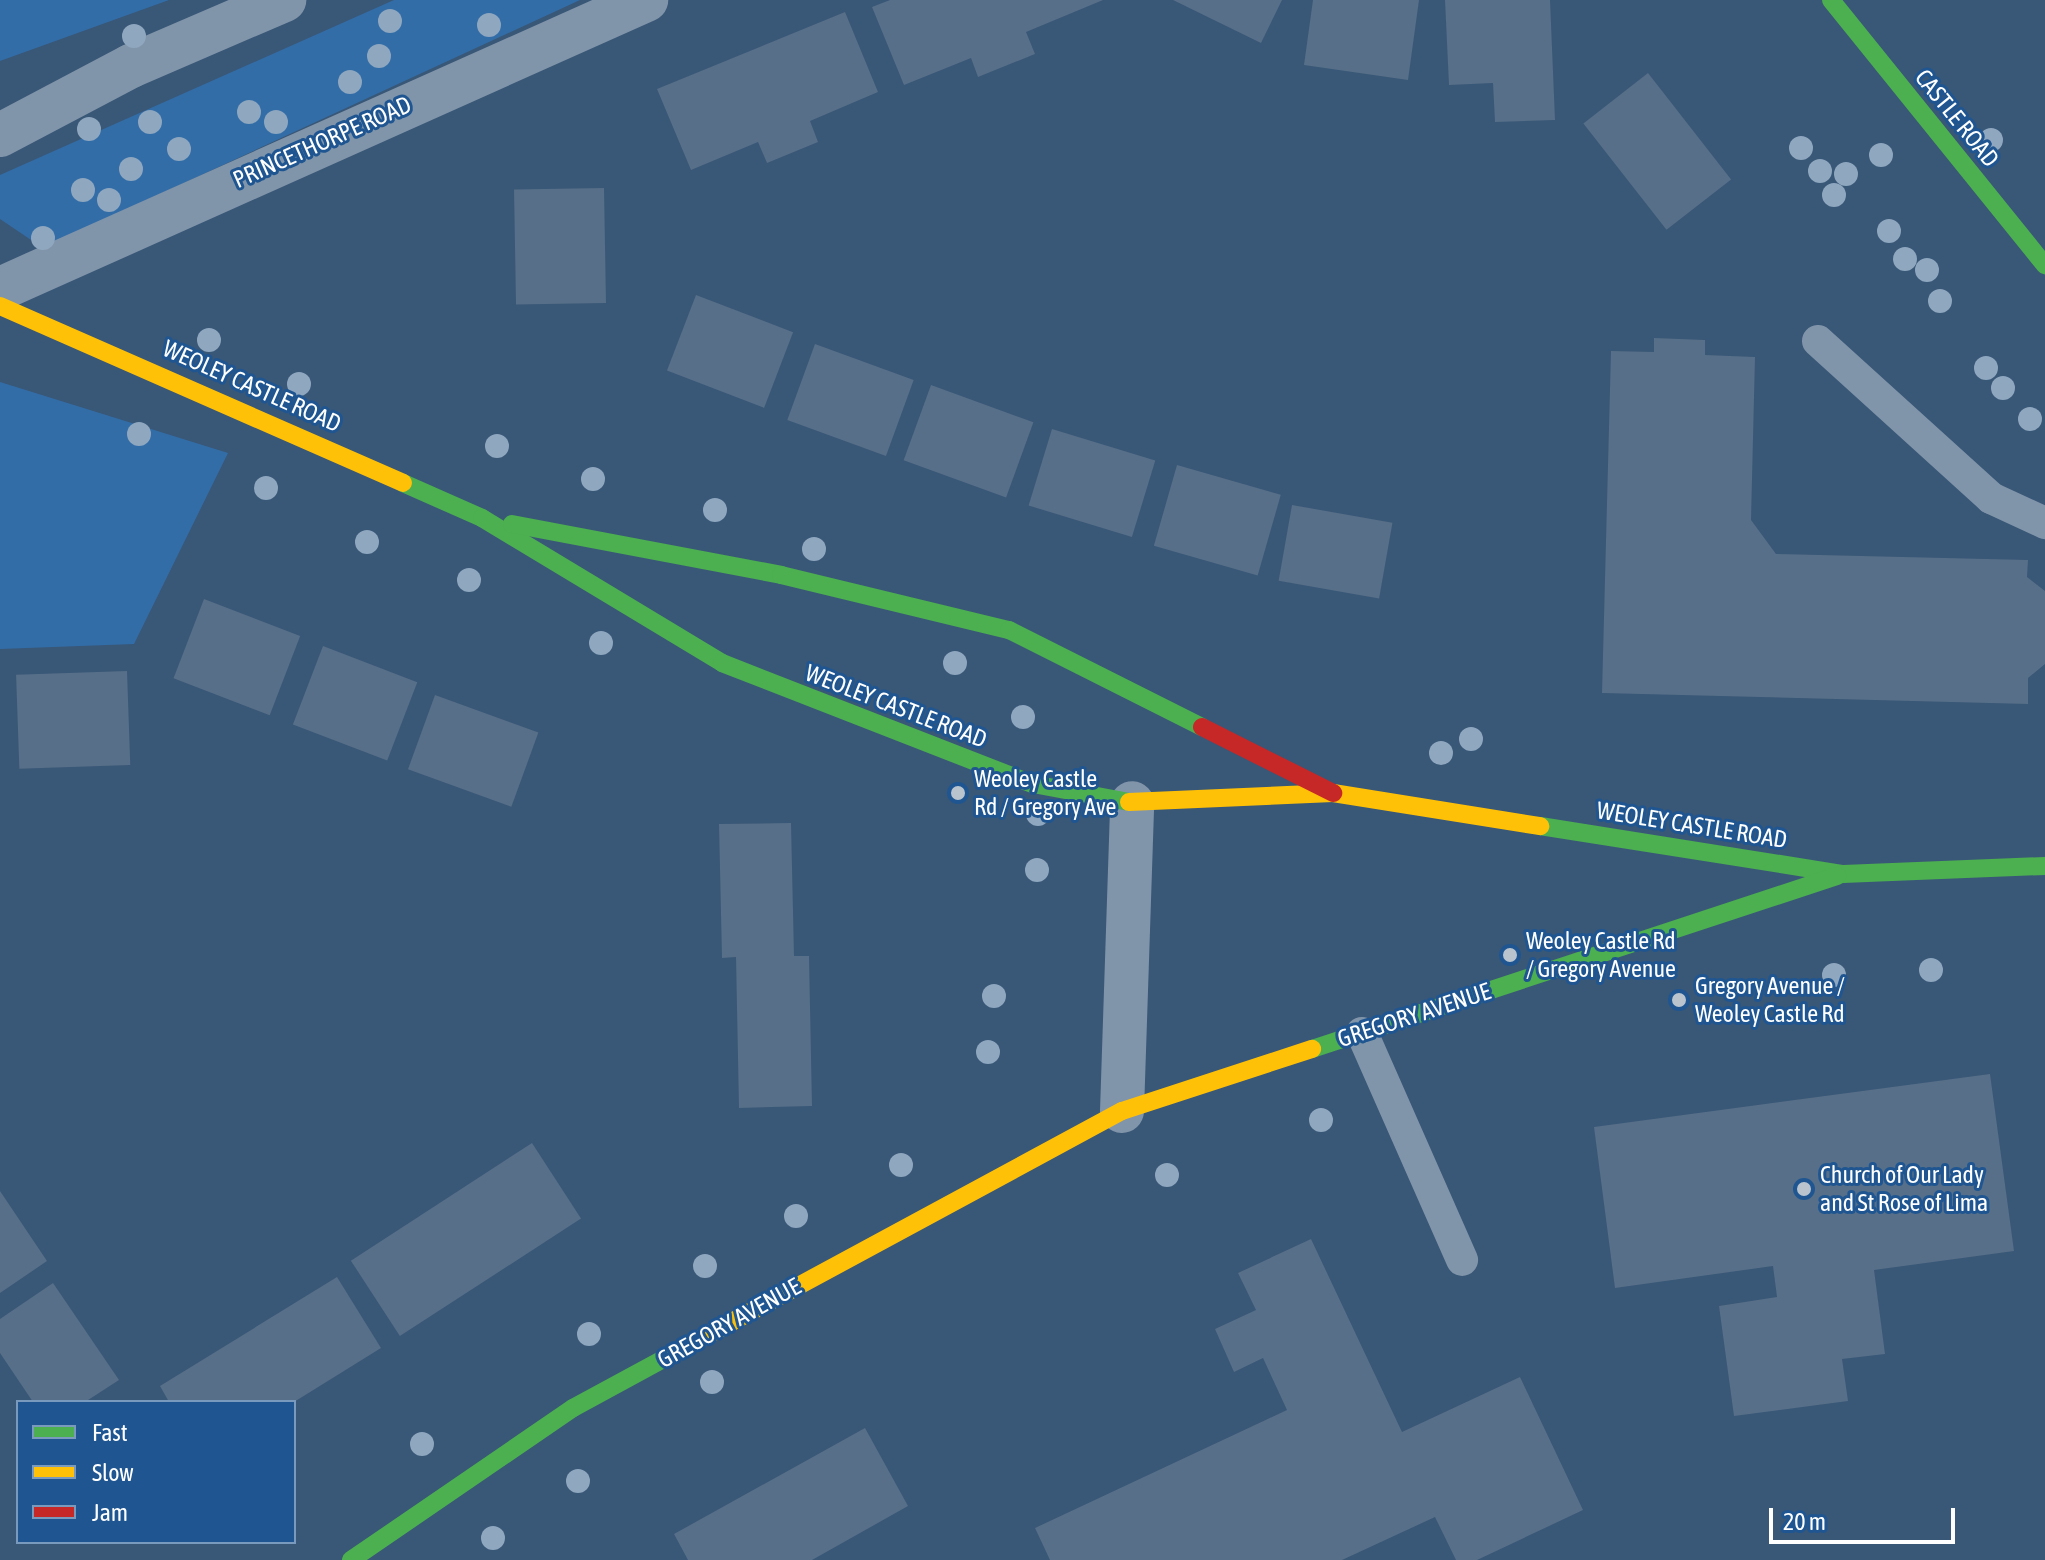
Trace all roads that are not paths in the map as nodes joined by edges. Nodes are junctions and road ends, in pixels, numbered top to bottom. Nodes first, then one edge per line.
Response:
1 (284, 0) edge
2 (646, 0) edge
3 (1831, 0) edge
4 (0, 135) edge
5 (2045, 265) edge
6 (0, 289) edge
7 (0, 306) edge
8 (1818, 341) dead end
9 (482, 518) junction
10 (2045, 523) edge
11 (1333, 793) junction
12 (1132, 803) junction
13 (2045, 866) edge
14 (1843, 874) junction
15 (1362, 1033) junction
16 (1122, 1111) junction
17 (1462, 1260) dead end
18 (351, 1560) edge

1 - 4 street
2 - 6 street, PRINCETHORPE ROAD
3 - 5 street, CASTLE ROAD
7 - 9 street, WEOLEY CASTLE ROAD
8 - 10 lane
9 - 11 street, WEOLEY CASTLE ROAD
9 - 12 street, WEOLEY CASTLE ROAD
11 - 12 street, WEOLEY CASTLE ROAD
11 - 14 street, WEOLEY CASTLE ROAD
12 - 16 street
13 - 14 street, WEOLEY CASTLE ROAD
14 - 15 street, GREGORY AVENUE
15 - 16 street, GREGORY AVENUE
15 - 17 lane
16 - 18 street, GREGORY AVENUE

